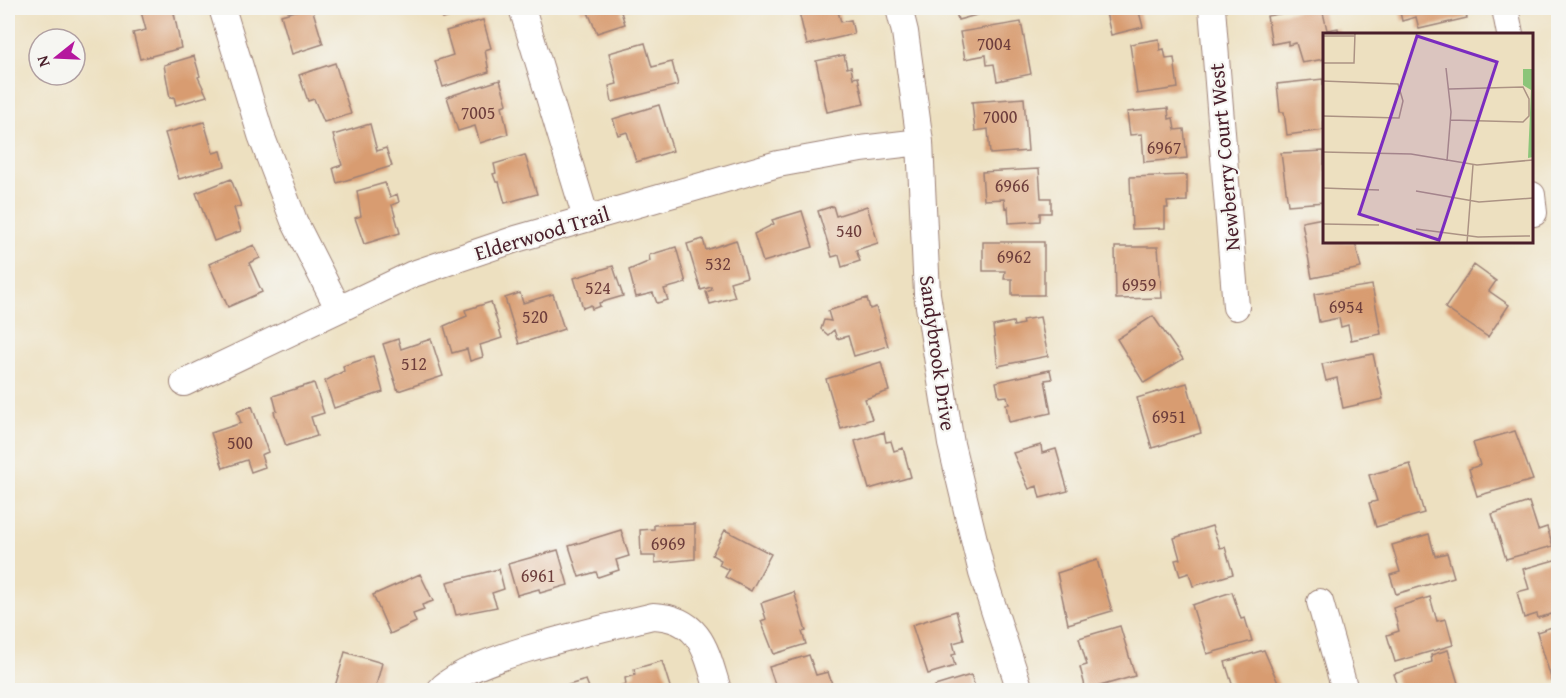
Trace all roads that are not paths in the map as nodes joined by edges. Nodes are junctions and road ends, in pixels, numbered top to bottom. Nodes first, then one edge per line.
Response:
1 (222, 8) edge
2 (522, 8) edge
3 (899, 8) edge
4 (1212, 8) edge
5 (1505, 8) edge
6 (1510, 33) edge
7 (920, 142) junction
8 (586, 218) junction
9 (1236, 307) dead end
10 (338, 308) junction
11 (183, 383) dead end
12 (1320, 602) dead end
13 (440, 690) edge
14 (718, 690) edge
15 (1020, 690) edge
16 (1345, 690) edge

1 - 10 street
2 - 8 street
3 - 7 street, Sandybrook Drive
4 - 9 street, Newberry Court West
5 - 6 street
7 - 8 street, Elderwood Trail
7 - 15 street, Sandybrook Drive
8 - 10 street, Elderwood Trail
10 - 11 street, Elderwood Trail
12 - 16 street
13 - 14 street

